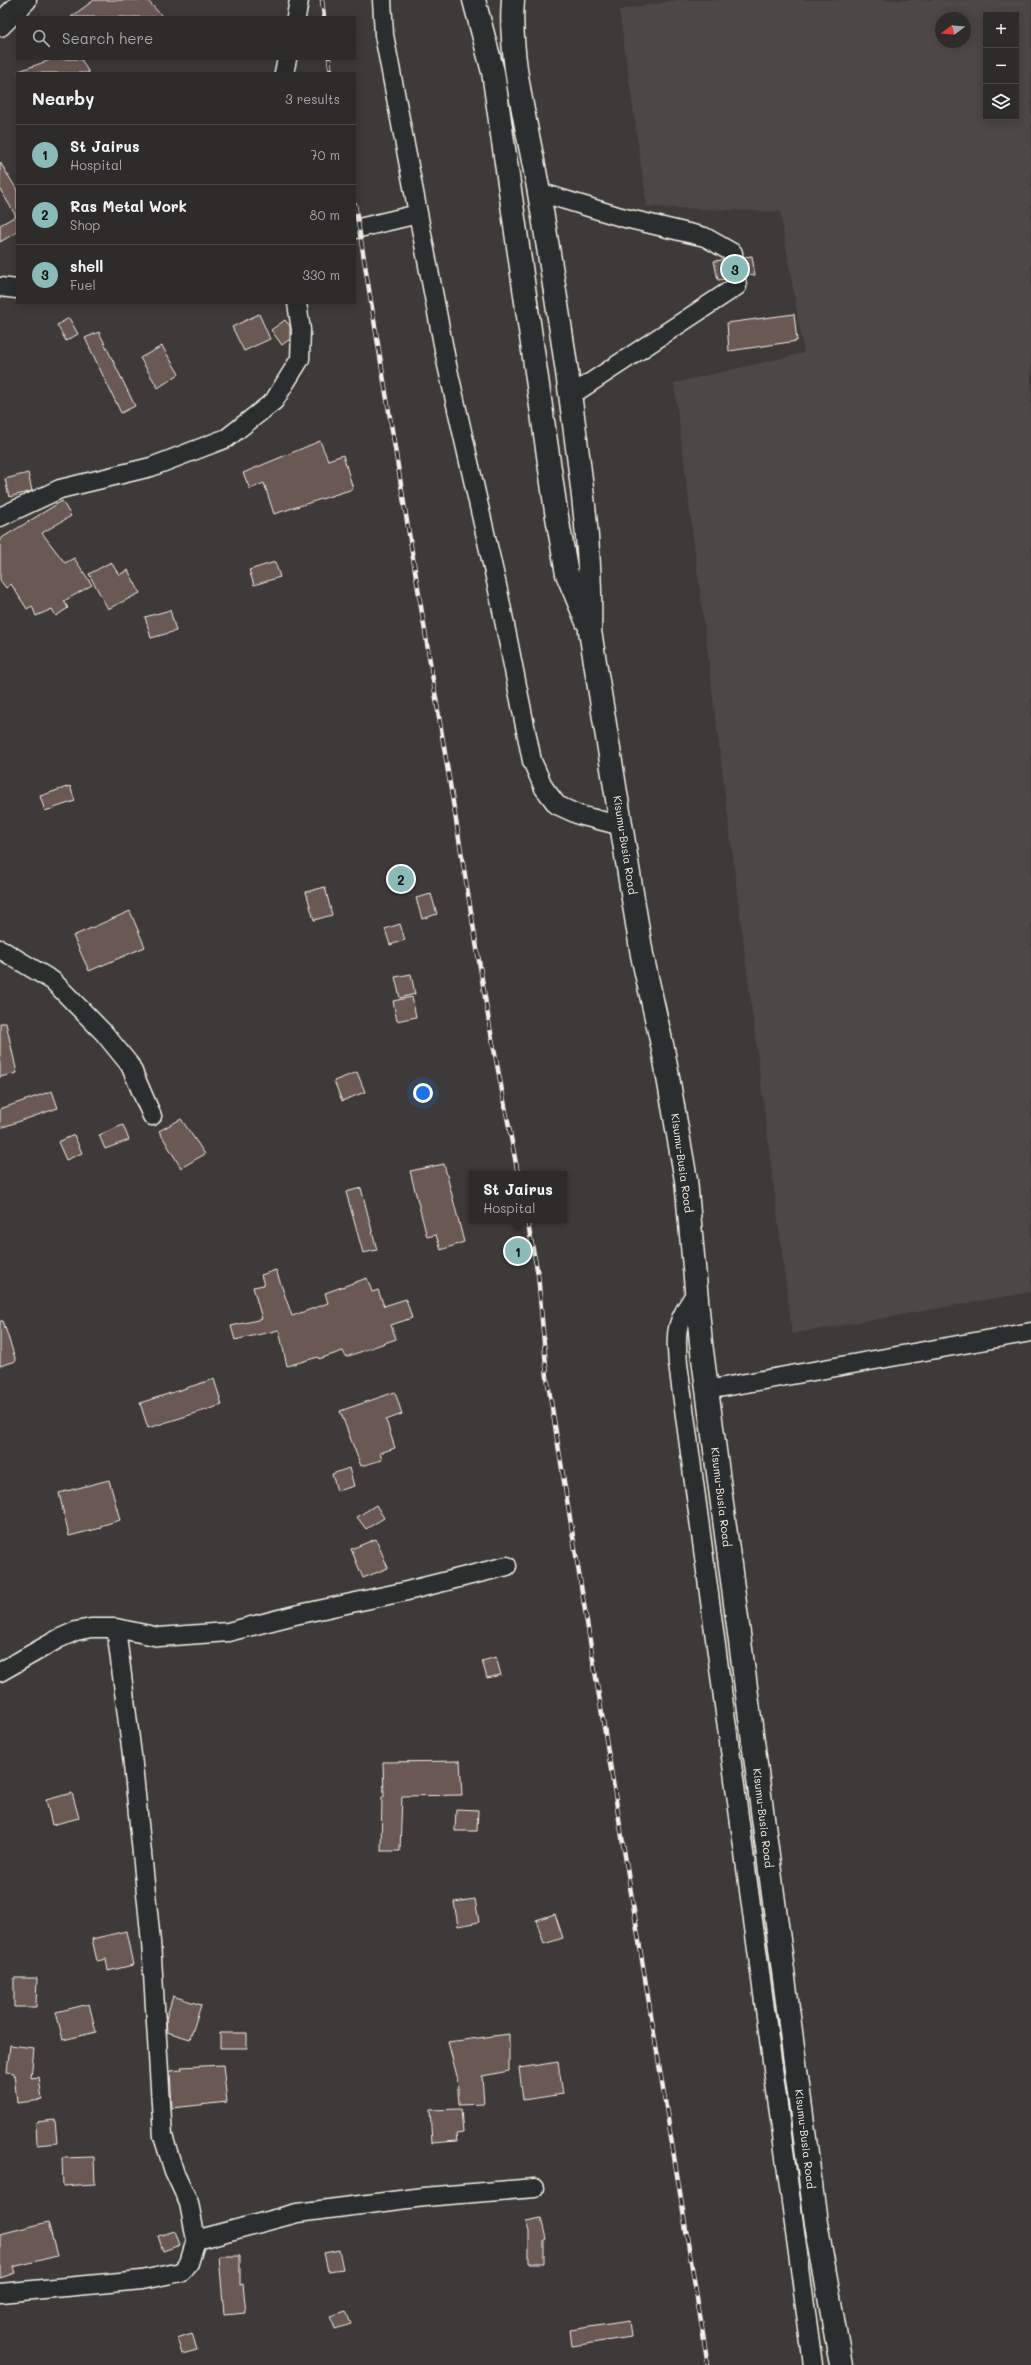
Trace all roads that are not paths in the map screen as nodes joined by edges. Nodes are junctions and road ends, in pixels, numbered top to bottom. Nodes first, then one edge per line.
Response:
1 (299, 0) edge
2 (382, 0) edge
3 (474, 0) edge
4 (513, 0) edge
5 (296, 16) edge
6 (287, 60) edge
7 (284, 72) edge
8 (539, 192) junction
9 (418, 214) junction
10 (356, 229) edge
11 (0, 287) edge
12 (16, 289) edge
13 (297, 304) edge
14 (570, 396) junction
15 (0, 517) edge
16 (590, 631) junction
17 (622, 826) junction
18 (0, 949) edge
19 (152, 1116) dead end
20 (696, 1293) junction
21 (1031, 1332) edge
22 (707, 1390) junction
23 (507, 1566) dead end
24 (116, 1628) junction
25 (0, 1672) edge
26 (535, 2188) dead end
27 (196, 2240) junction
28 (0, 2292) edge
29 (813, 2365) edge
30 (841, 2365) edge

1 - 5 street
2 - 9 street
3 - 16 highway
4 - 8 highway
6 - 7 street
8 - 14 highway
8 - 14 street
9 - 10 street
9 - 17 street
11 - 12 street
13 - 15 street
14 - 16 highway
16 - 17 highway, Kisumu-Busia Road
17 - 20 highway, Kisumu-Busia Road
18 - 19 street
20 - 22 highway, Kisumu-Busia Road
20 - 29 street
21 - 22 street
22 - 30 highway, Kisumu-Busia Road
23 - 24 street
24 - 25 street
24 - 27 street
26 - 27 street
27 - 28 street

